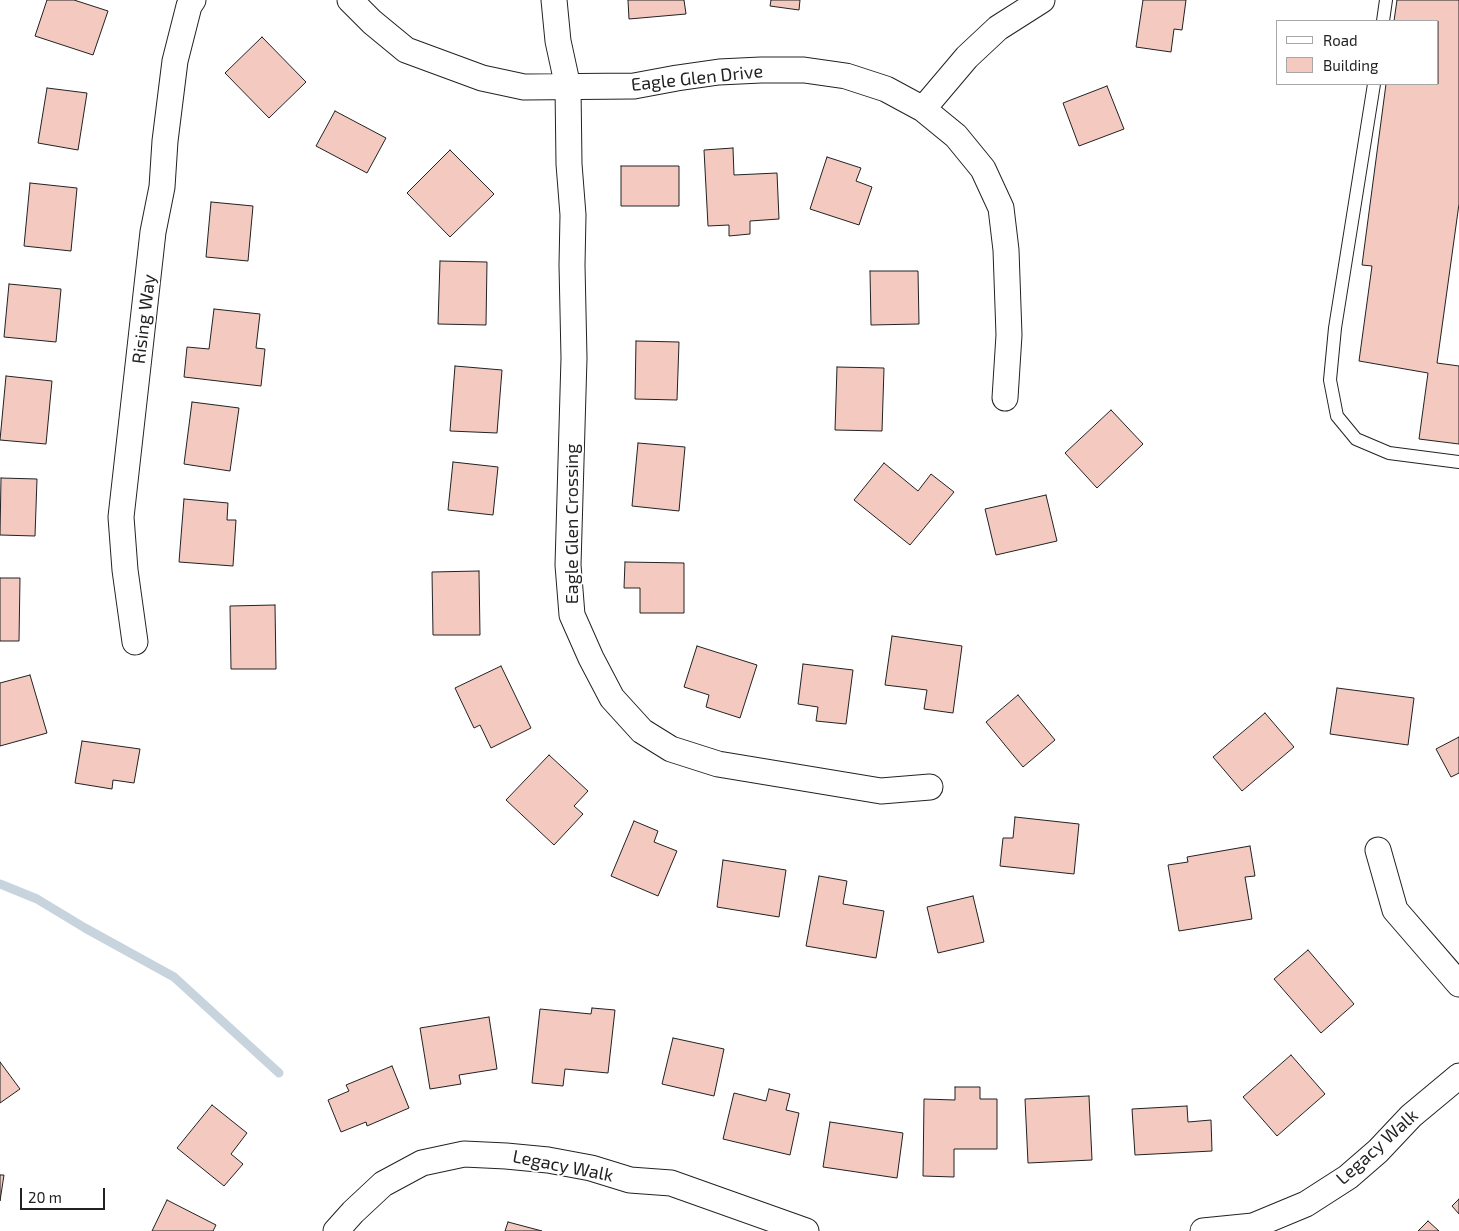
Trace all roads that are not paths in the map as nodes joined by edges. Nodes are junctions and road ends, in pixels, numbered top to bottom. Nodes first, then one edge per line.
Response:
1 (193, 0) edge
2 (350, 0) edge
3 (554, 0) edge
4 (1042, 0) edge
5 (1386, 0) edge
6 (1383, 20) edge
7 (1374, 85) edge
8 (568, 87) junction
9 (924, 109) junction
10 (1005, 398) dead end
11 (1459, 462) edge
12 (135, 642) dead end
13 (930, 787) dead end
14 (1378, 850) dead end
15 (1459, 984) edge
16 (1459, 1076) edge
17 (336, 1231) edge
18 (806, 1231) edge
19 (1203, 1231) edge

1 - 12 street, Rising Way
2 - 8 street, Eagle Glen Drive
3 - 8 street, Eagle Glen Crossing
4 - 9 street
5 - 6 lane
7 - 11 lane
8 - 9 street, Eagle Glen Drive
8 - 13 street, Eagle Glen Crossing
9 - 10 street, Eagle Glen Drive
14 - 15 street
16 - 19 street, Legacy Walk
17 - 18 street, Legacy Walk

